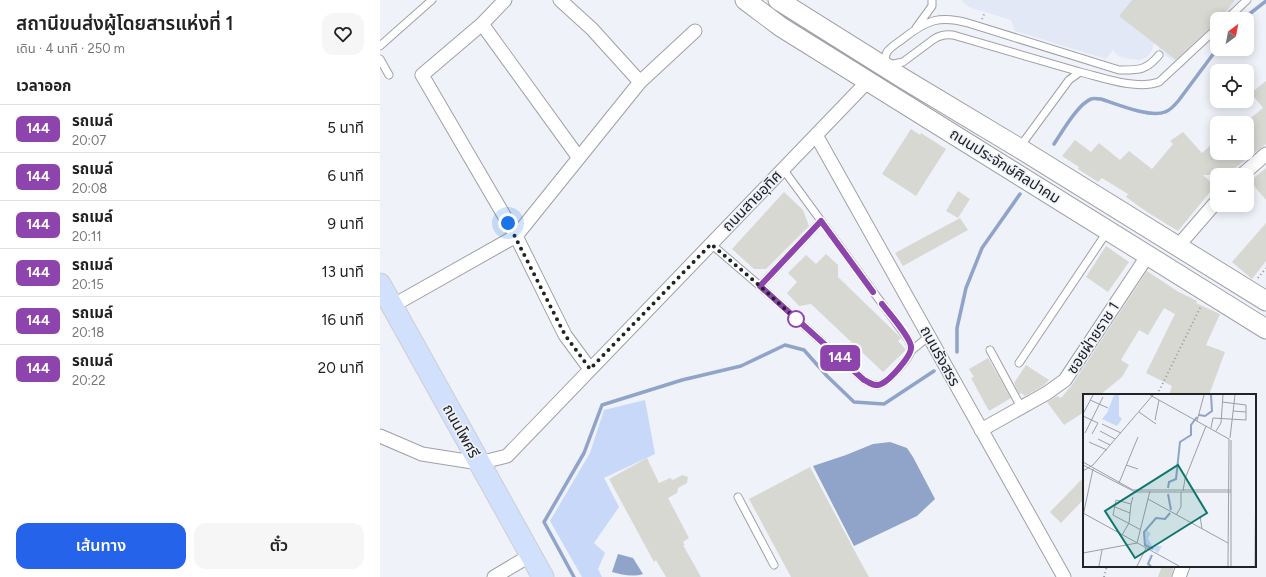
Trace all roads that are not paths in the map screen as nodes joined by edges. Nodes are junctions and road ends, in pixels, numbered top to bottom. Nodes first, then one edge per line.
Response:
1 (432, 0) edge
2 (505, 0) edge
3 (560, 0) edge
4 (745, 0) edge
5 (778, 0) edge
6 (932, 0) edge
7 (1247, 0) edge
8 (1234, 12) edge
9 (482, 24) junction
10 (916, 28) junction
11 (695, 31) dead end
12 (1210, 35) edge
13 (380, 46) edge
14 (1159, 55) dead end
15 (380, 60) edge
16 (883, 66) junction
17 (1080, 72) junction
18 (389, 75) dead end
19 (868, 81) junction
20 (640, 82) junction
21 (816, 135) junction
22 (1019, 148) junction
23 (1266, 154) edge
24 (579, 158) junction
25 (1006, 166) junction
26 (1250, 168) edge
27 (783, 169) junction
28 (1210, 209) edge
29 (821, 221) junction
30 (1108, 230) junction
31 (516, 236) junction
32 (711, 244) junction
33 (1178, 246) junction
34 (1148, 255) junction
35 (1166, 266) junction
36 (380, 284) edge
37 (760, 286) junction
38 (1266, 301) edge
39 (392, 306) junction
40 (1266, 328) edge
41 (929, 336) junction
42 (990, 350) dead end
43 (911, 351) junction
44 (1019, 363) dead end
45 (590, 369) junction
46 (1021, 407) junction
47 (981, 430) junction
48 (380, 436) edge
49 (479, 463) junction
50 (738, 497) dead end
51 (531, 555) junction
52 (774, 565) dead end
53 (1183, 567) edge
54 (494, 577) edge
55 (543, 577) edge
56 (1064, 577) edge
57 (1179, 577) edge

1 - 13 lane
2 - 9 street
3 - 20 street
4 - 19 street, ถนนประจักษ์ศิลปาคม
5 - 16 street, ถนนประจักษ์ศิลปาคม
6 - 10 lane
7 - 8 lane
9 - 24 street
9 - 31 street
10 - 14 lane
10 - 16 lane
11 - 20 street
12 - 17 lane
15 - 18 lane
16 - 17 lane
16 - 19 street
16 - 22 street, ถนนประจักษ์ศิลปาคม
17 - 22 lane
19 - 21 street, ถนนสายอุทิศ
19 - 25 street, ถนนประจักษ์ศิลปาคม
20 - 24 street
21 - 27 street, ถนนสายอุทิศ
21 - 41 street, ถนนรังสรร
22 - 25 street
22 - 33 street, ถนนประจักษ์ศิลปาคม
23 - 26 street
24 - 31 street
25 - 30 street, ถนนประจักษ์ศิลปาคม
27 - 29 lane
27 - 32 street, ถนนสายอุทิศ
28 - 33 street
29 - 37 lane
29 - 43 lane
30 - 34 street, ถนนประจักษ์ศิลปาคม
30 - 44 lane
31 - 39 street
31 - 45 street
32 - 37 lane
32 - 45 street, ถนนสายอุทิศ
33 - 35 street
33 - 38 street, ถนนประจักษ์ศิลปาคม
34 - 35 street, ถนนประจักษ์ศิลปาคม
34 - 46 street, ซอยฝ่ายราช 1
35 - 40 street, ถนนประจักษ์ศิลปาคม
36 - 39 main road, ถนนโพศรี
37 - 43 lane
39 - 49 main road, ถนนโพศรี
41 - 43 lane
41 - 47 street, ถนนรังสรร
42 - 46 lane
45 - 49 street, ถนนสายอุทิศ
46 - 47 street, ซอยฝ่ายราช 1
47 - 56 street, ถนนรังสรร
48 - 49 street
49 - 51 main road, ถนนโพศรี
50 - 52 lane
51 - 54 street
51 - 55 main road, ถนนโพศรี
53 - 57 street

